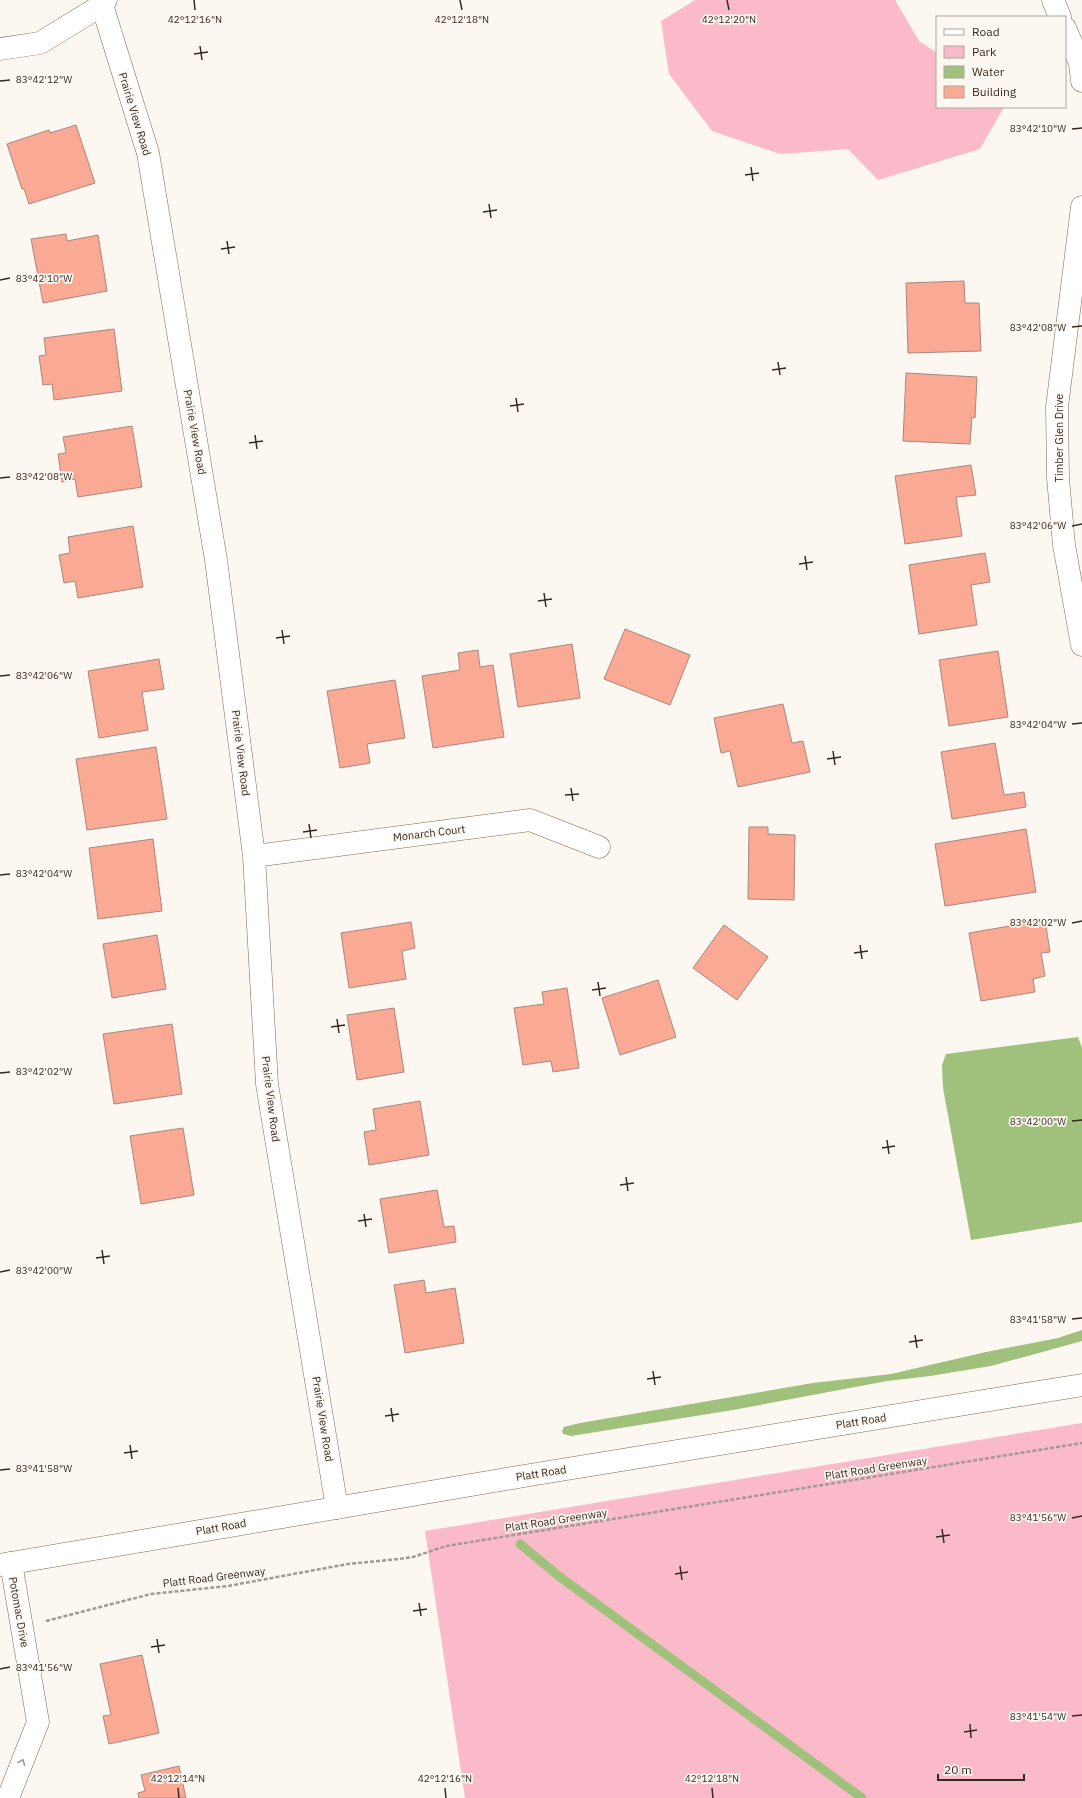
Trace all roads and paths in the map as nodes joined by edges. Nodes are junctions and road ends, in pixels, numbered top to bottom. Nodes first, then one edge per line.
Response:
1 (1053, 0) edge
2 (104, 3) edge
3 (1060, 16) edge
4 (1066, 30) edge
5 (0, 49) edge
6 (1082, 81) edge
7 (1082, 207) edge
8 (1082, 645) edge
9 (599, 847) dead end
10 (254, 856) junction
11 (1082, 1385) edge
12 (1082, 1443) edge
13 (337, 1508) junction
14 (5, 1564) edge
15 (44, 1622) dead end
16 (0, 1786) edge
17 (7, 1798) edge

1 - 3 street
2 - 5 street
2 - 10 street, Prairie View Road
4 - 6 street
7 - 8 street, Timber Glen Drive
9 - 10 street, Monarch Court
10 - 13 street, Prairie View Road
11 - 13 street, Platt Road
12 - 15 path, Platt Road Greenway
13 - 14 street, Platt Road
17 -> 14 street, Potomac Drive
16 - 17 street, Potomac Drive

